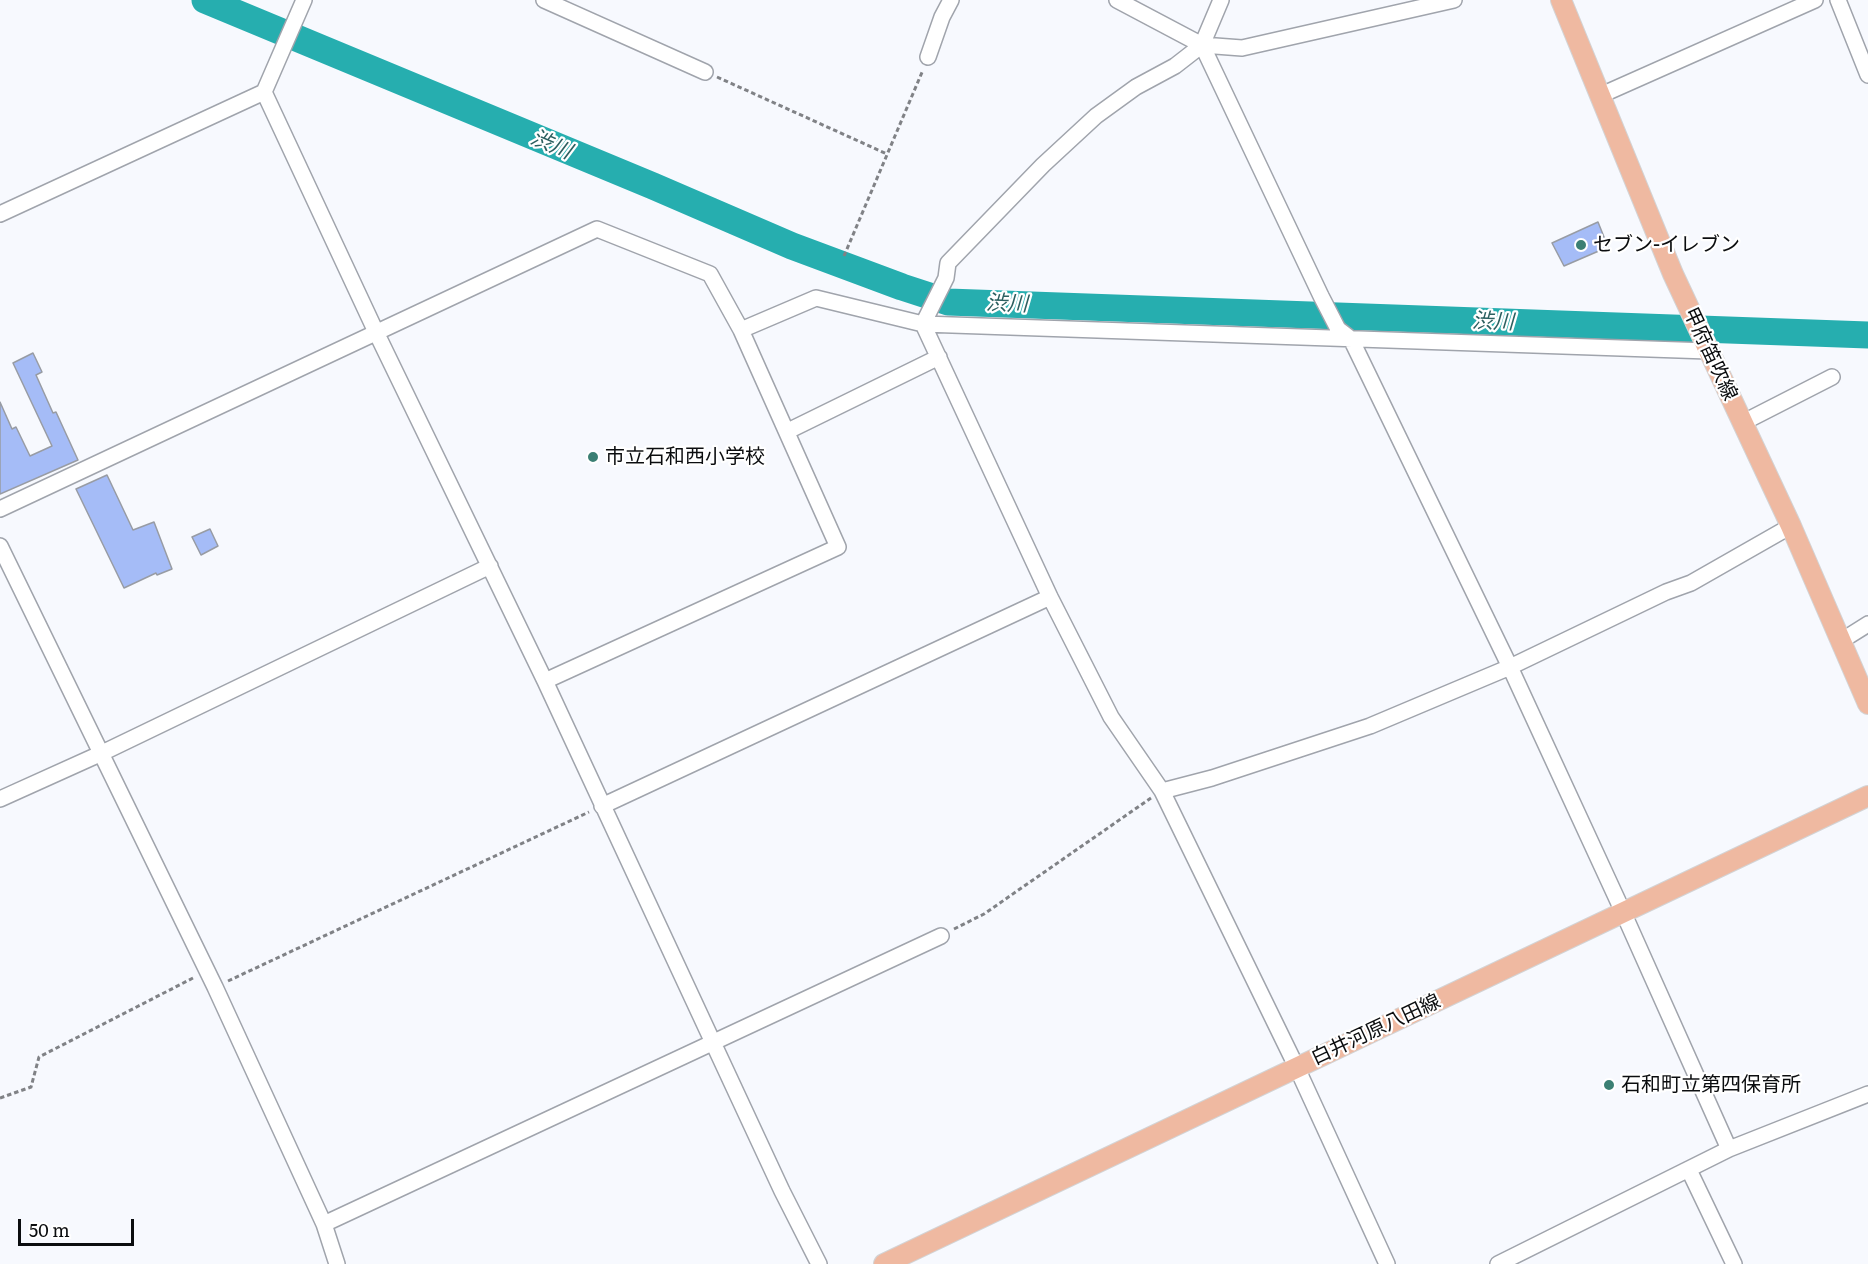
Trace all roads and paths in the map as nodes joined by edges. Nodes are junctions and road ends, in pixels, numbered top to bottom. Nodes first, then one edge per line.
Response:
1 (304, 0) edge
2 (544, 0) edge
3 (584, 0) edge
4 (951, 0) edge
5 (1117, 0) edge
6 (1221, 0) edge
7 (1455, 0) edge
8 (1561, 0) edge
9 (1815, 0) edge
10 (1838, 0) edge
11 (578, 15) junction
12 (1202, 45) junction
13 (928, 57) joint
14 (705, 72) joint
15 (1868, 75) edge
16 (264, 92) junction
17 (1599, 96) junction
18 (887, 154) junction
19 (0, 214) edge
20 (844, 256) dead end
21 (927, 317) junction
22 (741, 330) junction
23 (376, 332) junction
24 (1352, 339) junction
25 (1706, 346) junction
26 (939, 357) junction
27 (1832, 377) dead end
28 (1742, 423) junction
29 (788, 431) junction
30 (0, 509) edge
31 (1791, 526) junction
32 (0, 546) edge
33 (490, 566) junction
34 (1050, 597) junction
35 (1868, 624) edge
36 (1841, 641) junction
37 (1510, 667) junction
38 (545, 681) junction
39 (1868, 704) edge
40 (102, 753) junction
41 (1162, 791) junction
42 (1868, 796) edge
43 (0, 799) edge
44 (602, 806) junction
45 (1623, 912) junction
46 (941, 936) joint
47 (207, 970) junction
48 (215, 987) junction
49 (714, 1042) junction
50 (1297, 1068) junction
51 (1868, 1094) edge
52 (0, 1098) edge
53 (1729, 1149) junction
54 (1689, 1170) junction
55 (324, 1224) junction
56 (337, 1264) edge
57 (819, 1264) edge
58 (885, 1264) edge
59 (1387, 1264) edge
60 (1498, 1264) edge
61 (1734, 1264) edge

1 - 16 street
2 - 11 street
3 - 11 street
4 - 13 street
5 - 12 street
6 - 12 street
7 - 12 street
8 - 17 main road, 甲府笛吹線
9 - 17 street
10 - 15 street
11 - 14 street
12 - 21 street
12 - 24 street
13 - 18 path
14 - 18 path
16 - 19 street
16 - 23 street
17 - 25 main road, 甲府笛吹線
18 - 20 path
21 - 22 street
21 - 24 street
21 - 26 street
22 - 23 street
22 - 29 street
23 - 30 street
23 - 33 street
24 - 25 street
24 - 37 street
25 - 28 main road, 甲府笛吹線
26 - 29 street
26 - 34 street
27 - 28 street
28 - 31 main road, 甲府笛吹線
29 - 38 street
31 - 36 main road, 甲府笛吹線
31 - 37 street
32 - 40 street
33 - 38 street
33 - 40 street
34 - 41 street
34 - 44 street
35 - 36 street
36 - 39 main road, 甲府笛吹線
37 - 41 street
37 - 45 street
38 - 44 street
40 - 43 street
40 - 47 street
41 - 46 path
41 - 50 street
42 - 45 main road, 白井河原八田線
44 - 48 path
44 - 49 street
45 - 50 main road, 白井河原八田線
45 - 53 street
46 - 49 street
47 - 48 street
47 - 52 path
48 - 55 street
49 - 55 street
49 - 57 street
50 - 58 main road, 白井河原八田線
50 - 59 street
51 - 53 street
53 - 54 street
54 - 60 street
54 - 61 street
55 - 56 street

